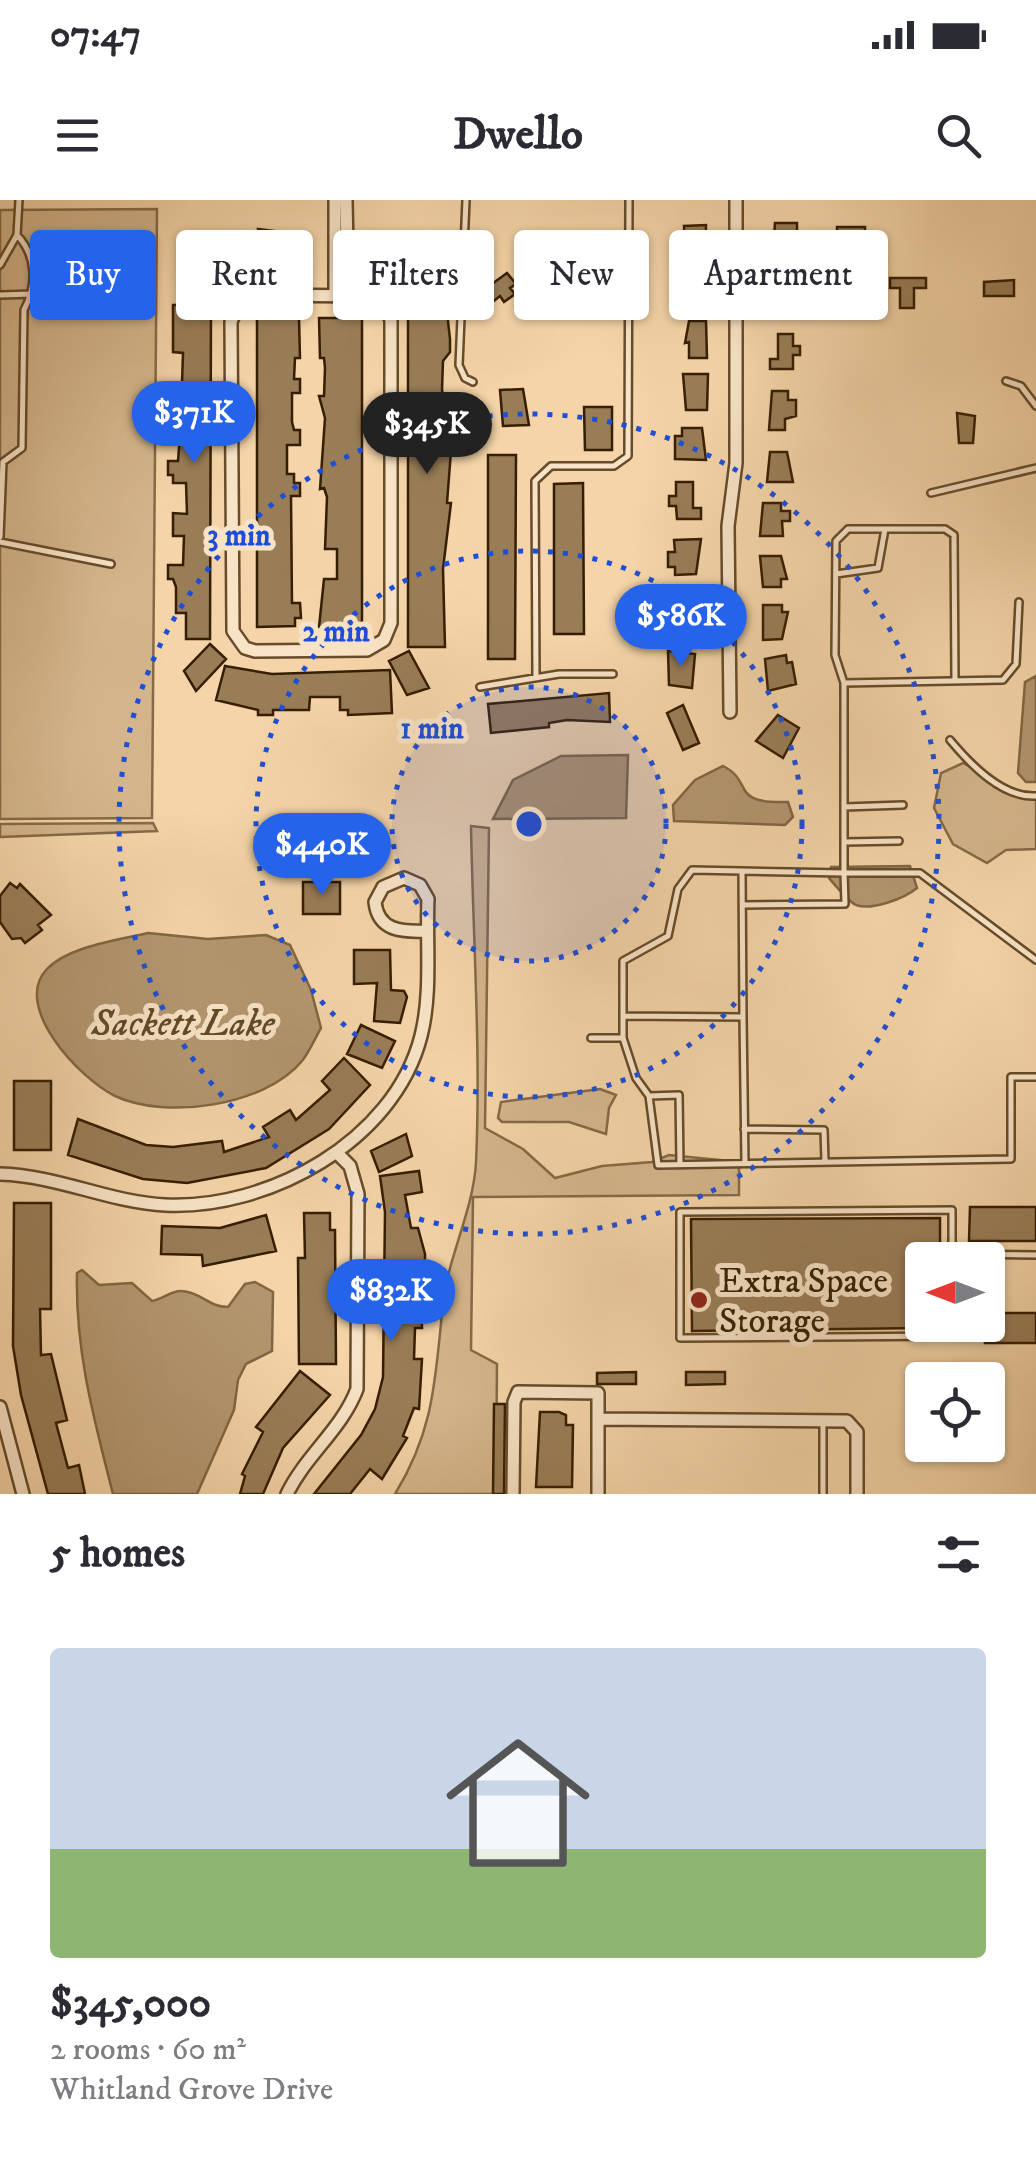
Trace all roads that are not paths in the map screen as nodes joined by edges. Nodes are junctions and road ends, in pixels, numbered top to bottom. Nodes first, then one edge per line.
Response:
1 (19, 200) edge
2 (335, 200) edge
3 (346, 200) edge
4 (466, 200) edge
5 (629, 200) edge
6 (736, 200) edge
7 (337, 230) edge
8 (345, 230) edge
9 (17, 234) junction
10 (30, 252) edge
11 (0, 265) edge
12 (30, 294) edge
13 (0, 295) edge
14 (342, 295) joint
15 (30, 298) edge
16 (1006, 380) dead end
17 (473, 382) dead end
18 (1036, 406) edge
19 (2, 461) edge
20 (1036, 468) edge
21 (931, 493) dead end
22 (1, 516) edge
23 (885, 529) junction
24 (0, 539) edge
25 (111, 564) dead end
26 (836, 574) junction
27 (1019, 602) dead end
28 (613, 674) dead end
29 (536, 678) junction
30 (955, 681) junction
31 (844, 683) junction
32 (480, 687) dead end
33 (730, 712) dead end
34 (950, 740) dead end
35 (1036, 796) edge
36 (903, 806) dead end
37 (844, 807) junction
38 (900, 841) dead end
39 (844, 842) junction
40 (742, 871) junction
41 (844, 873) junction
42 (743, 905) junction
43 (426, 931) junction
44 (1036, 960) edge
45 (624, 1016) junction
46 (743, 1018) junction
47 (591, 1038) dead end
48 (624, 1038) junction
49 (1036, 1077) edge
50 (649, 1096) junction
51 (744, 1129) junction
52 (336, 1152) junction
53 (826, 1162) junction
54 (745, 1164) junction
55 (680, 1165) junction
56 (0, 1174) edge
57 (952, 1242) edge
58 (1036, 1255) edge
59 (1005, 1256) edge
60 (905, 1336) edge
61 (0, 1407) edge
62 (823, 1418) junction
63 (598, 1419) junction
64 (5, 1444) edge
65 (23, 1494) edge
66 (287, 1494) edge
67 (514, 1494) edge
68 (598, 1494) edge
69 (822, 1494) edge
70 (857, 1494) edge

1 - 9 lane
2 - 7 street
3 - 8 street
4 - 17 lane
5 - 29 lane
6 - 33 street
9 - 10 lane
9 - 11 lane
12 - 13 lane
14 - 14 street
15 - 19 lane
16 - 18 lane
19 - 22 lane
20 - 21 lane
22 - 24 lane
23 - 26 lane
23 - 26 lane
23 - 30 lane
24 - 25 lane
26 - 31 lane
27 - 30 lane
28 - 29 lane
29 - 32 lane
30 - 31 lane
31 - 37 lane
34 - 35 lane
36 - 37 lane
37 - 39 lane
38 - 39 lane
39 - 41 lane
40 - 41 lane
40 - 42 lane
40 - 45 lane
41 - 42 lane
41 - 44 lane
42 - 46 lane
43 - 43 street
43 - 52 street
45 - 46 lane
45 - 48 lane
46 - 51 lane
47 - 48 lane
48 - 50 lane
49 - 53 lane
50 - 55 lane
50 - 55 lane
51 - 53 lane
51 - 54 lane
52 - 56 street
52 - 66 street
53 - 54 lane
54 - 55 lane
57 - 60 lane
58 - 59 lane
61 - 64 street
62 - 63 street
62 - 69 lane
62 - 70 street
63 - 67 street
63 - 68 street
64 - 65 street

